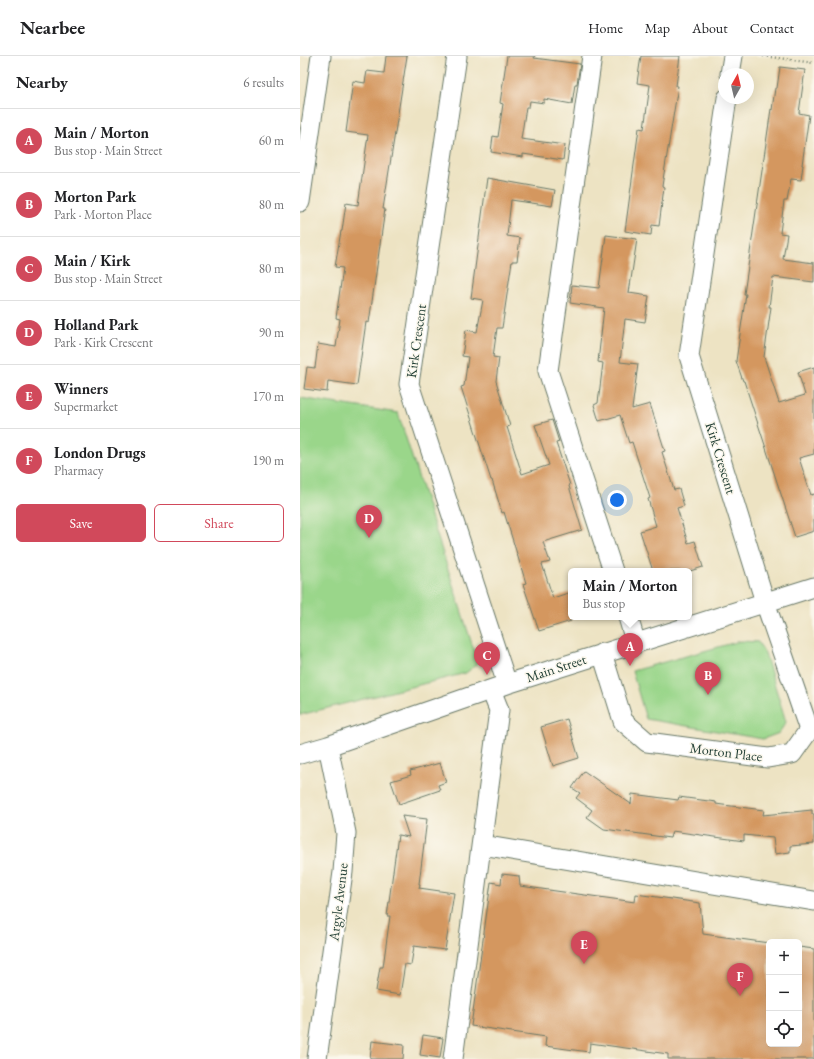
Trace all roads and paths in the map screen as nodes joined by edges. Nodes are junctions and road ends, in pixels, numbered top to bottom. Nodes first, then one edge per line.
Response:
1 (321, 56) edge
2 (457, 56) edge
3 (592, 56) edge
4 (732, 56) edge
5 (763, 56) edge
6 (814, 63) edge
7 (731, 68) edge
8 (725, 104) edge
9 (300, 202) edge
10 (612, 568) edge
11 (814, 587) edge
12 (765, 602) junction
13 (629, 620) edge
14 (636, 644) junction
15 (602, 653) junction
16 (499, 687) junction
17 (328, 746) junction
18 (300, 754) edge
19 (482, 845) junction
20 (814, 901) edge
21 (317, 1059) edge
22 (453, 1059) edge

1 - 9 street
2 - 16 street, Kirk Crescent
3 - 10 street
4 - 7 street
5 - 6 path
8 - 12 street, Kirk Crescent
11 - 12 street, Main Street
12 - 14 street, Main Street
12 - 15 street, Morton Place
13 - 14 street
14 - 15 street, Main Street
15 - 16 street, Main Street
16 - 17 street, Main Street
16 - 19 street, Kirk Crescent
17 - 18 street, Main Street
17 - 21 street, Argyle Avenue
19 - 20 street
19 - 22 street, Kirk Crescent

